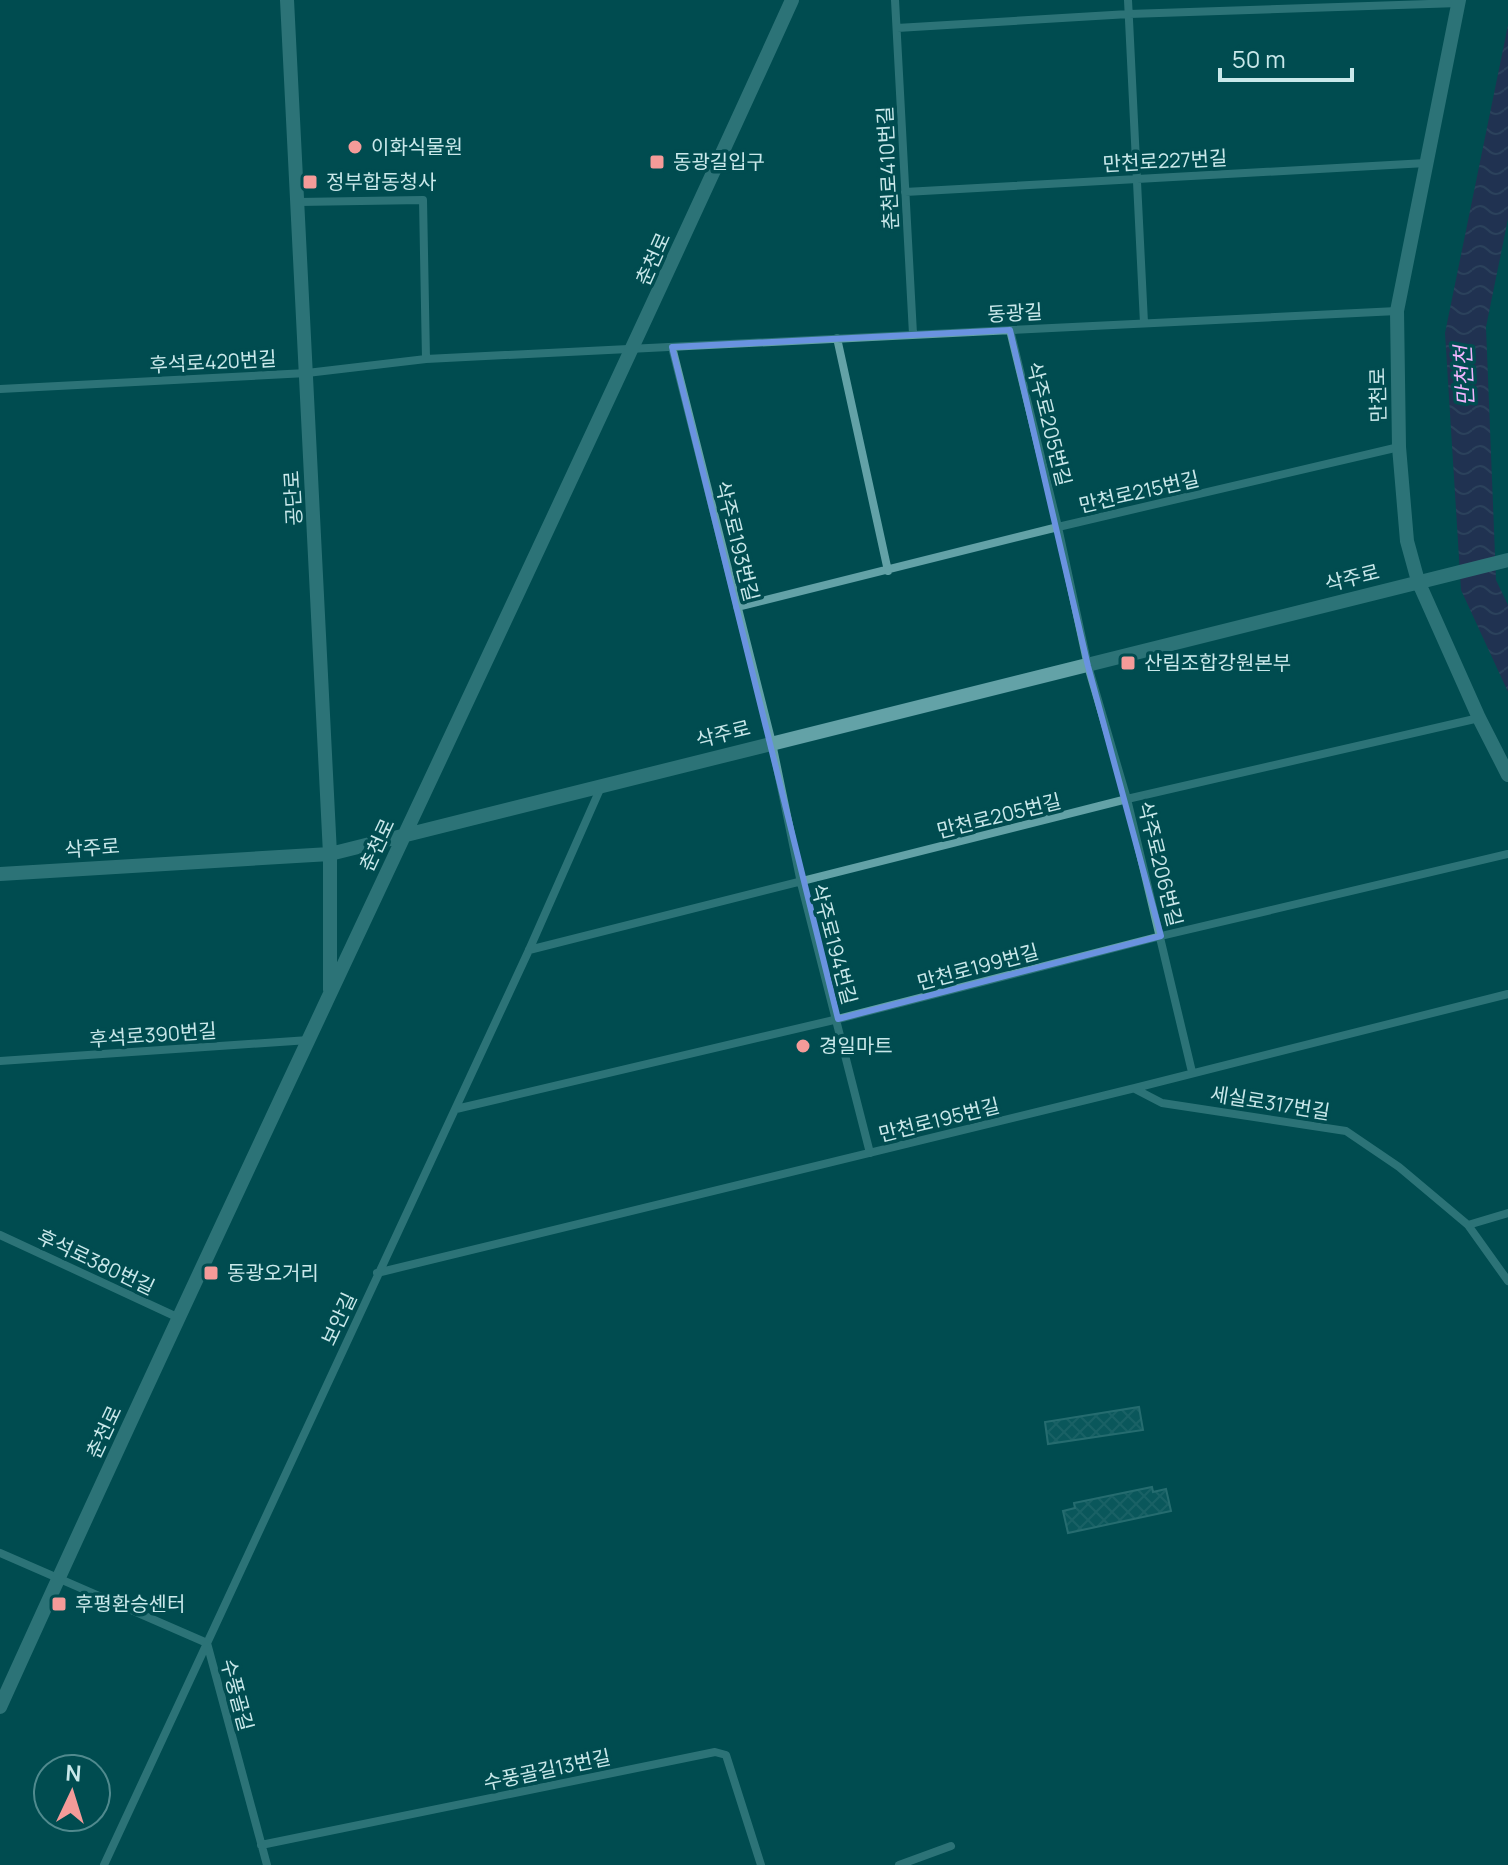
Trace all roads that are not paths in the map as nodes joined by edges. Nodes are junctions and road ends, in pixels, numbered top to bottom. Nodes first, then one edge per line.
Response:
1 (287, 0) edge
2 (792, 0) edge
3 (895, 0) edge
4 (1128, 0) edge
5 (1459, 2) edge
6 (1129, 14) junction
7 (897, 28) junction
8 (1426, 163) junction
9 (1137, 178) junction
10 (905, 192) junction
11 (298, 202) junction
12 (1397, 311) junction
13 (1144, 323) junction
14 (1010, 330) junction
15 (913, 334) junction
16 (837, 338) junction
17 (672, 347) junction
18 (634, 348) junction
19 (426, 359) junction
20 (307, 373) junction
21 (0, 389) edge
22 (1399, 447) junction
23 (1058, 527) junction
24 (1508, 560) edge
25 (888, 571) junction
26 (1418, 581) junction
27 (737, 607) junction
28 (1088, 666) junction
29 (1479, 718) junction
30 (772, 743) junction
31 (1508, 775) edge
32 (602, 785) junction
33 (1127, 799) junction
34 (403, 836) junction
35 (330, 854) junction
36 (1508, 854) edge
37 (0, 874) edge
38 (801, 883) junction
39 (1161, 936) junction
40 (529, 950) junction
41 (330, 994) junction
42 (1508, 994) edge
43 (838, 1019) junction
44 (309, 1040) junction
45 (0, 1061) edge
46 (1192, 1072) junction
47 (1135, 1088) junction
48 (456, 1109) junction
49 (870, 1153) junction
50 (1508, 1213) edge
51 (1468, 1225) junction
52 (0, 1235) edge
53 (377, 1273) junction
54 (1508, 1281) edge
55 (179, 1318) junction
56 (0, 1553) edge
57 (58, 1579) junction
58 (207, 1643) junction
59 (0, 1707) edge
60 (261, 1845) junction
61 (951, 1846) dead end
62 (104, 1865) edge
63 (267, 1865) edge
64 (761, 1865) edge
65 (899, 1865) edge

1 - 11 street, 공단로
2 - 18 street, 춘천로
3 - 7 street, 춘천로410번길
4 - 6 street
5 - 6 street
5 - 8 street, 만천로
6 - 7 street
6 - 9 street
7 - 10 street, 춘천로410번길
8 - 9 street, 만천로227번길
8 - 12 street, 만천로
9 - 10 street, 만천로227번길
9 - 13 street
10 - 15 street, 춘천로410번길
11 - 19 street
11 - 20 street, 공단로
12 - 13 street, 동광길
12 - 22 street, 만천로
13 - 14 street, 동광길
14 - 15 street, 동광길
14 - 23 street, 삭주로205번길
15 - 16 street, 동광길
16 - 17 street, 동광길
16 - 25 street
17 - 18 street, 동광길
17 - 27 street, 삭주로193번길
18 - 19 street, 후석로420번길
18 - 34 street, 춘천로
19 - 20 street, 후석로420번길
20 - 21 street, 후석로420번길
20 - 35 street, 공단로
22 - 23 street, 만천로215번길
22 - 26 street, 만천로
23 - 25 street, 만천로215번길
23 - 28 street, 삭주로205번길
24 - 26 street, 삭주로
25 - 27 street, 만천로215번길
26 - 28 street, 삭주로
26 - 29 street, 만천로
27 - 30 street, 삭주로193번길
28 - 30 street, 삭주로
28 - 33 street, 삭주로206번길
29 - 31 street, 만천로
29 - 33 street, 만천로205번길
30 - 32 street, 삭주로
30 - 38 street, 삭주로194번길
32 - 34 street, 삭주로
32 - 40 street, 보안길
33 - 38 street, 만천로205번길
33 - 39 street, 삭주로206번길
34 - 35 street, 삭주로
34 - 41 street, 춘천로
35 - 37 street, 삭주로
35 - 41 street, 공단로
36 - 39 street, 만천로199번길
38 - 40 street, 만천로205번길
38 - 43 street, 삭주로194번길
39 - 43 street, 만천로199번길
39 - 46 street, 삭주로206번길
40 - 48 street, 보안길
41 - 44 street, 춘천로
42 - 46 street, 만천로195번길
43 - 48 street, 만천로199번길
43 - 49 street, 삭주로194번길
44 - 45 street, 후석로390번길
44 - 55 street, 춘천로
46 - 47 street, 만천로195번길
47 - 49 street, 만천로195번길
47 - 51 street, 세실로317번길
48 - 53 street, 보안길
49 - 53 street, 만천로195번길
50 - 51 street
51 - 54 street
52 - 55 street, 후석로380번길
53 - 58 street, 보안길
55 - 57 street, 춘천로
56 - 57 street, 수풍골길
57 - 58 street, 수풍골길
57 - 59 street, 춘천로
58 - 60 street, 수풍골길
58 - 62 street, 보안길
60 - 63 street, 수풍골길
60 - 64 street, 수풍골길13번길
61 - 65 street

